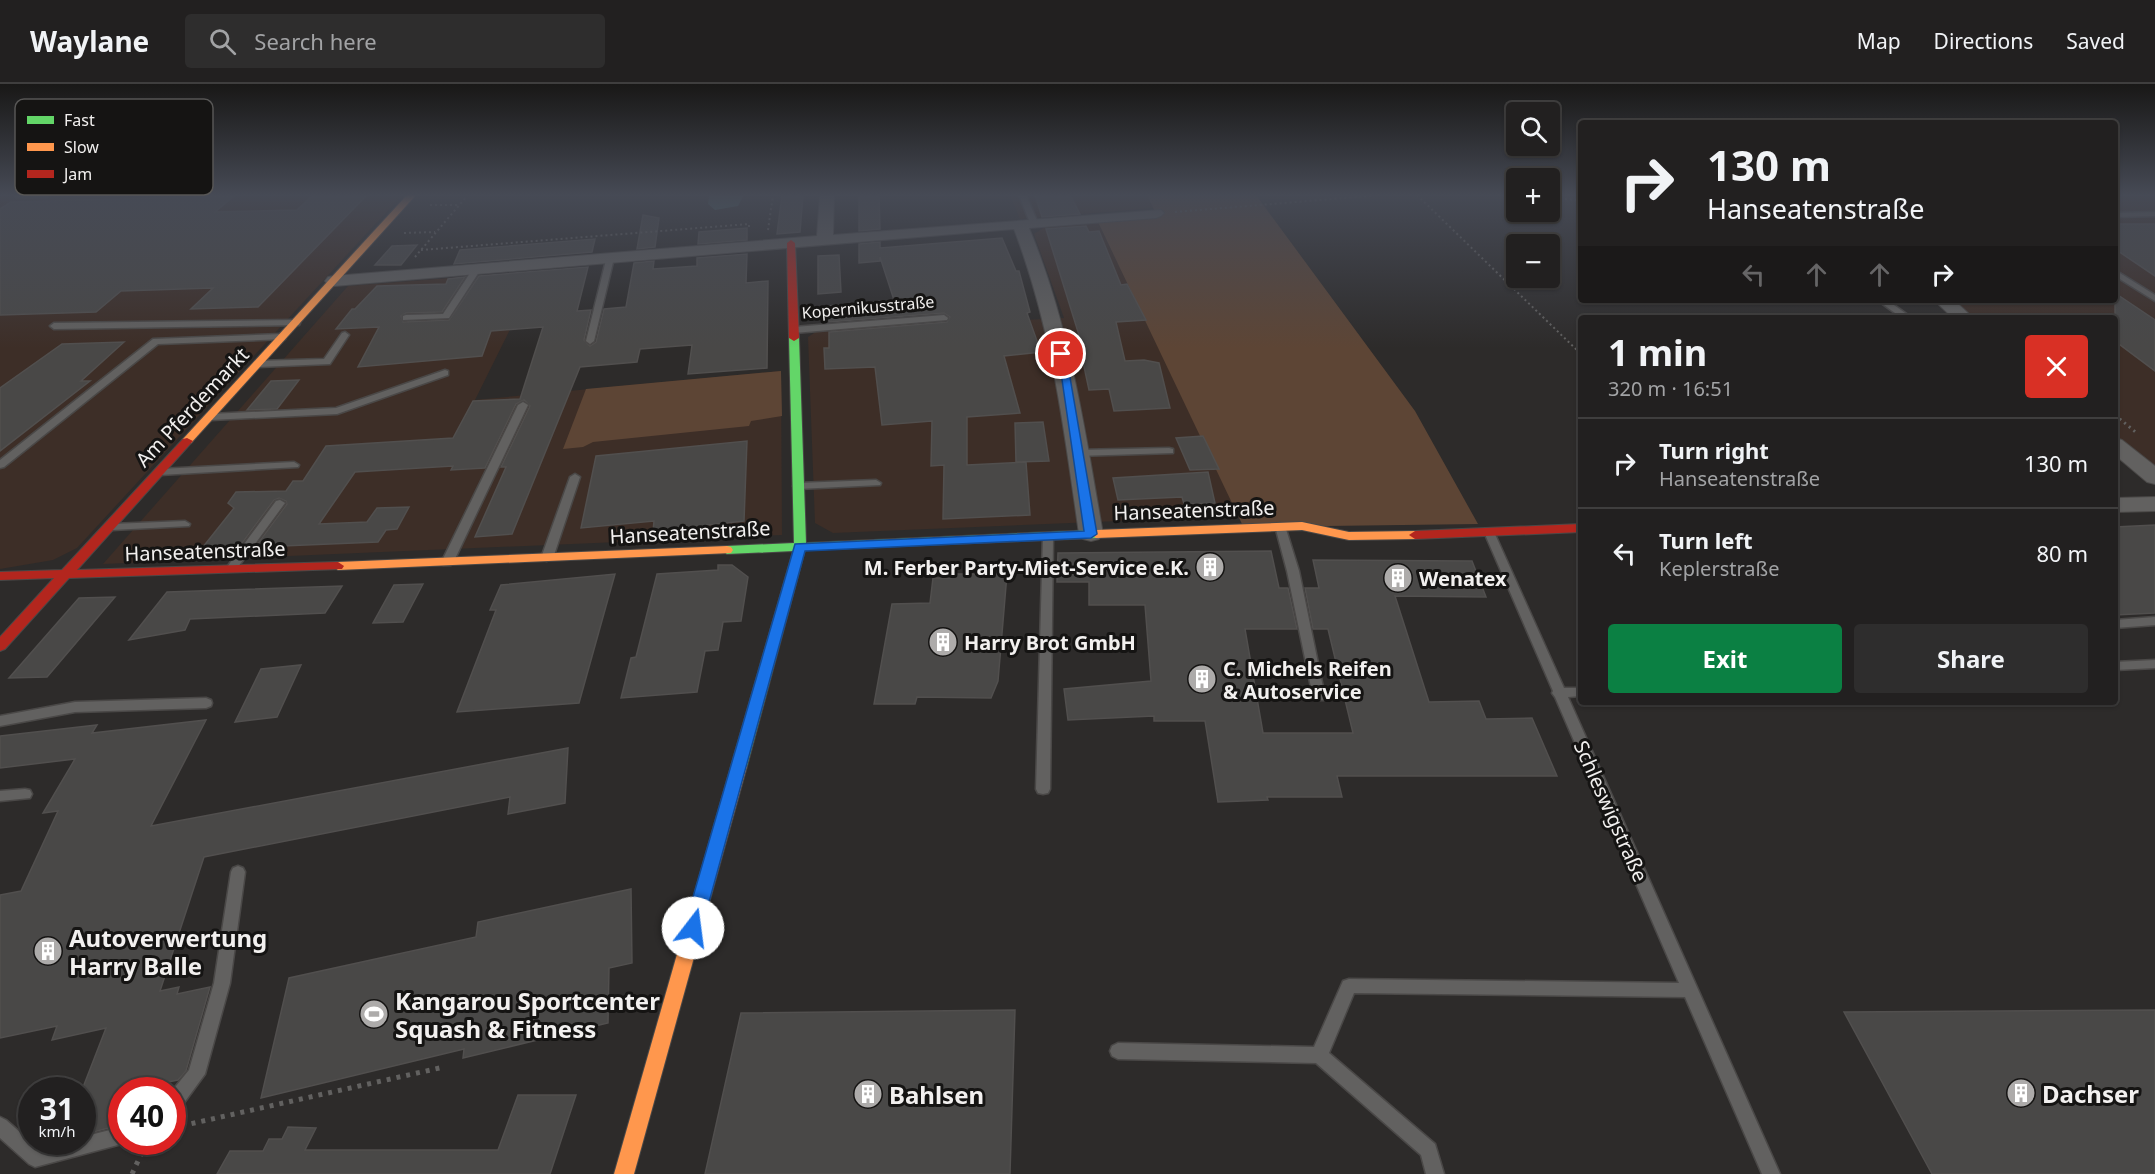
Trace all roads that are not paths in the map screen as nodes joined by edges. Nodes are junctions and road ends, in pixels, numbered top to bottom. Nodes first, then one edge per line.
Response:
1 (366, 246) edge
2 (759, 246) edge
3 (791, 246) edge
4 (1033, 246) edge
5 (610, 258) junction
6 (477, 269) junction
7 (2118, 274) edge
8 (334, 281) junction
9 (2155, 299) edge
10 (1886, 303) edge
11 (1946, 303) edge
12 (1904, 315) edge
13 (1960, 315) edge
14 (406, 318) dead end
15 (944, 318) dead end
16 (296, 323) junction
17 (54, 326) dead end
18 (794, 330) junction
19 (345, 335) dead end
20 (282, 338) junction
21 (590, 341) dead end
22 (258, 364) junction
23 (445, 373) dead end
24 (523, 405) dead end
25 (211, 417) junction
26 (2118, 446) edge
27 (1168, 451) dead end
28 (1077, 453) junction
29 (0, 465) edge
30 (294, 465) dead end
31 (159, 472) junction
32 (575, 477) dead end
33 (2155, 477) edge
34 (876, 483) dead end
35 (798, 486) junction
36 (280, 503) dead end
37 (2155, 504) edge
38 (2118, 505) edge
39 (185, 524) dead end
40 (1280, 526) junction
41 (108, 527) junction
42 (1578, 528) edge
43 (1489, 532) junction
44 (1091, 534) junction
45 (1048, 536) junction
46 (800, 547) junction
47 (547, 558) junction
48 (447, 563) junction
49 (231, 569) junction
50 (64, 575) junction
51 (0, 576) edge
52 (2155, 621) edge
53 (2118, 624) edge
54 (0, 646) edge
55 (2155, 664) edge
56 (2118, 666) edge
57 (1578, 692) edge
58 (1558, 693) junction
59 (1319, 697) dead end
60 (206, 703) dead end
61 (0, 721) edge
62 (1043, 789) dead end
63 (25, 794) dead end
64 (0, 796) edge
65 (238, 872) dead end
66 (1690, 990) junction
67 (1118, 1051) dead end
68 (1319, 1055) junction
69 (186, 1087) edge
70 (0, 1126) edge
71 (108, 1140) edge
72 (624, 1174) edge
73 (1435, 1174) edge
74 (1771, 1174) edge

1 - 8 street, Am Pferdemarkt
2 - 5 street
3 - 18 street, Kopernikusstraße
4 - 28 street
5 - 6 street
5 - 21 lane
6 - 8 street
6 - 14 lane
7 - 9 lane
8 - 16 street, Am Pferdemarkt
10 - 12 lane
11 - 13 street
15 - 18 lane, Kopernikusstraße
16 - 17 lane
16 - 20 street, Am Pferdemarkt
18 - 35 street, Kopernikusstraße
19 - 22 lane
20 - 22 street, Am Pferdemarkt
20 - 29 lane
22 - 25 street, Am Pferdemarkt
23 - 25 lane
24 - 48 lane
25 - 31 street, Am Pferdemarkt
26 - 33 street
27 - 28 lane
28 - 44 street
30 - 31 lane
31 - 41 street, Am Pferdemarkt
32 - 47 lane
34 - 35 lane
35 - 46 street, Kopernikusstraße
36 - 49 lane
37 - 38 street
39 - 41 lane
40 - 43 street, Hanseatenstraße
40 - 44 street, Hanseatenstraße
40 - 59 lane
41 - 50 street, Am Pferdemarkt
42 - 43 street
43 - 58 lane, Schleswigstraße
44 - 45 street, Hanseatenstraße
45 - 46 street, Hanseatenstraße
45 - 62 lane
46 - 47 street, Hanseatenstraße
46 - 72 street, Kopernikusstraße
47 - 48 street, Hanseatenstraße
48 - 49 street, Hanseatenstraße
49 - 50 street, Hanseatenstraße
50 - 51 street, Hanseatenstraße
50 - 54 street, Am Pferdemarkt
52 - 53 lane
55 - 56 lane
57 - 58 lane
58 - 66 lane, Schleswigstraße
60 - 61 lane
63 - 64 lane
65 - 69 lane
66 - 68 lane
66 - 74 lane, Schleswigstraße
67 - 68 lane
68 - 73 lane
70 - 71 lane

